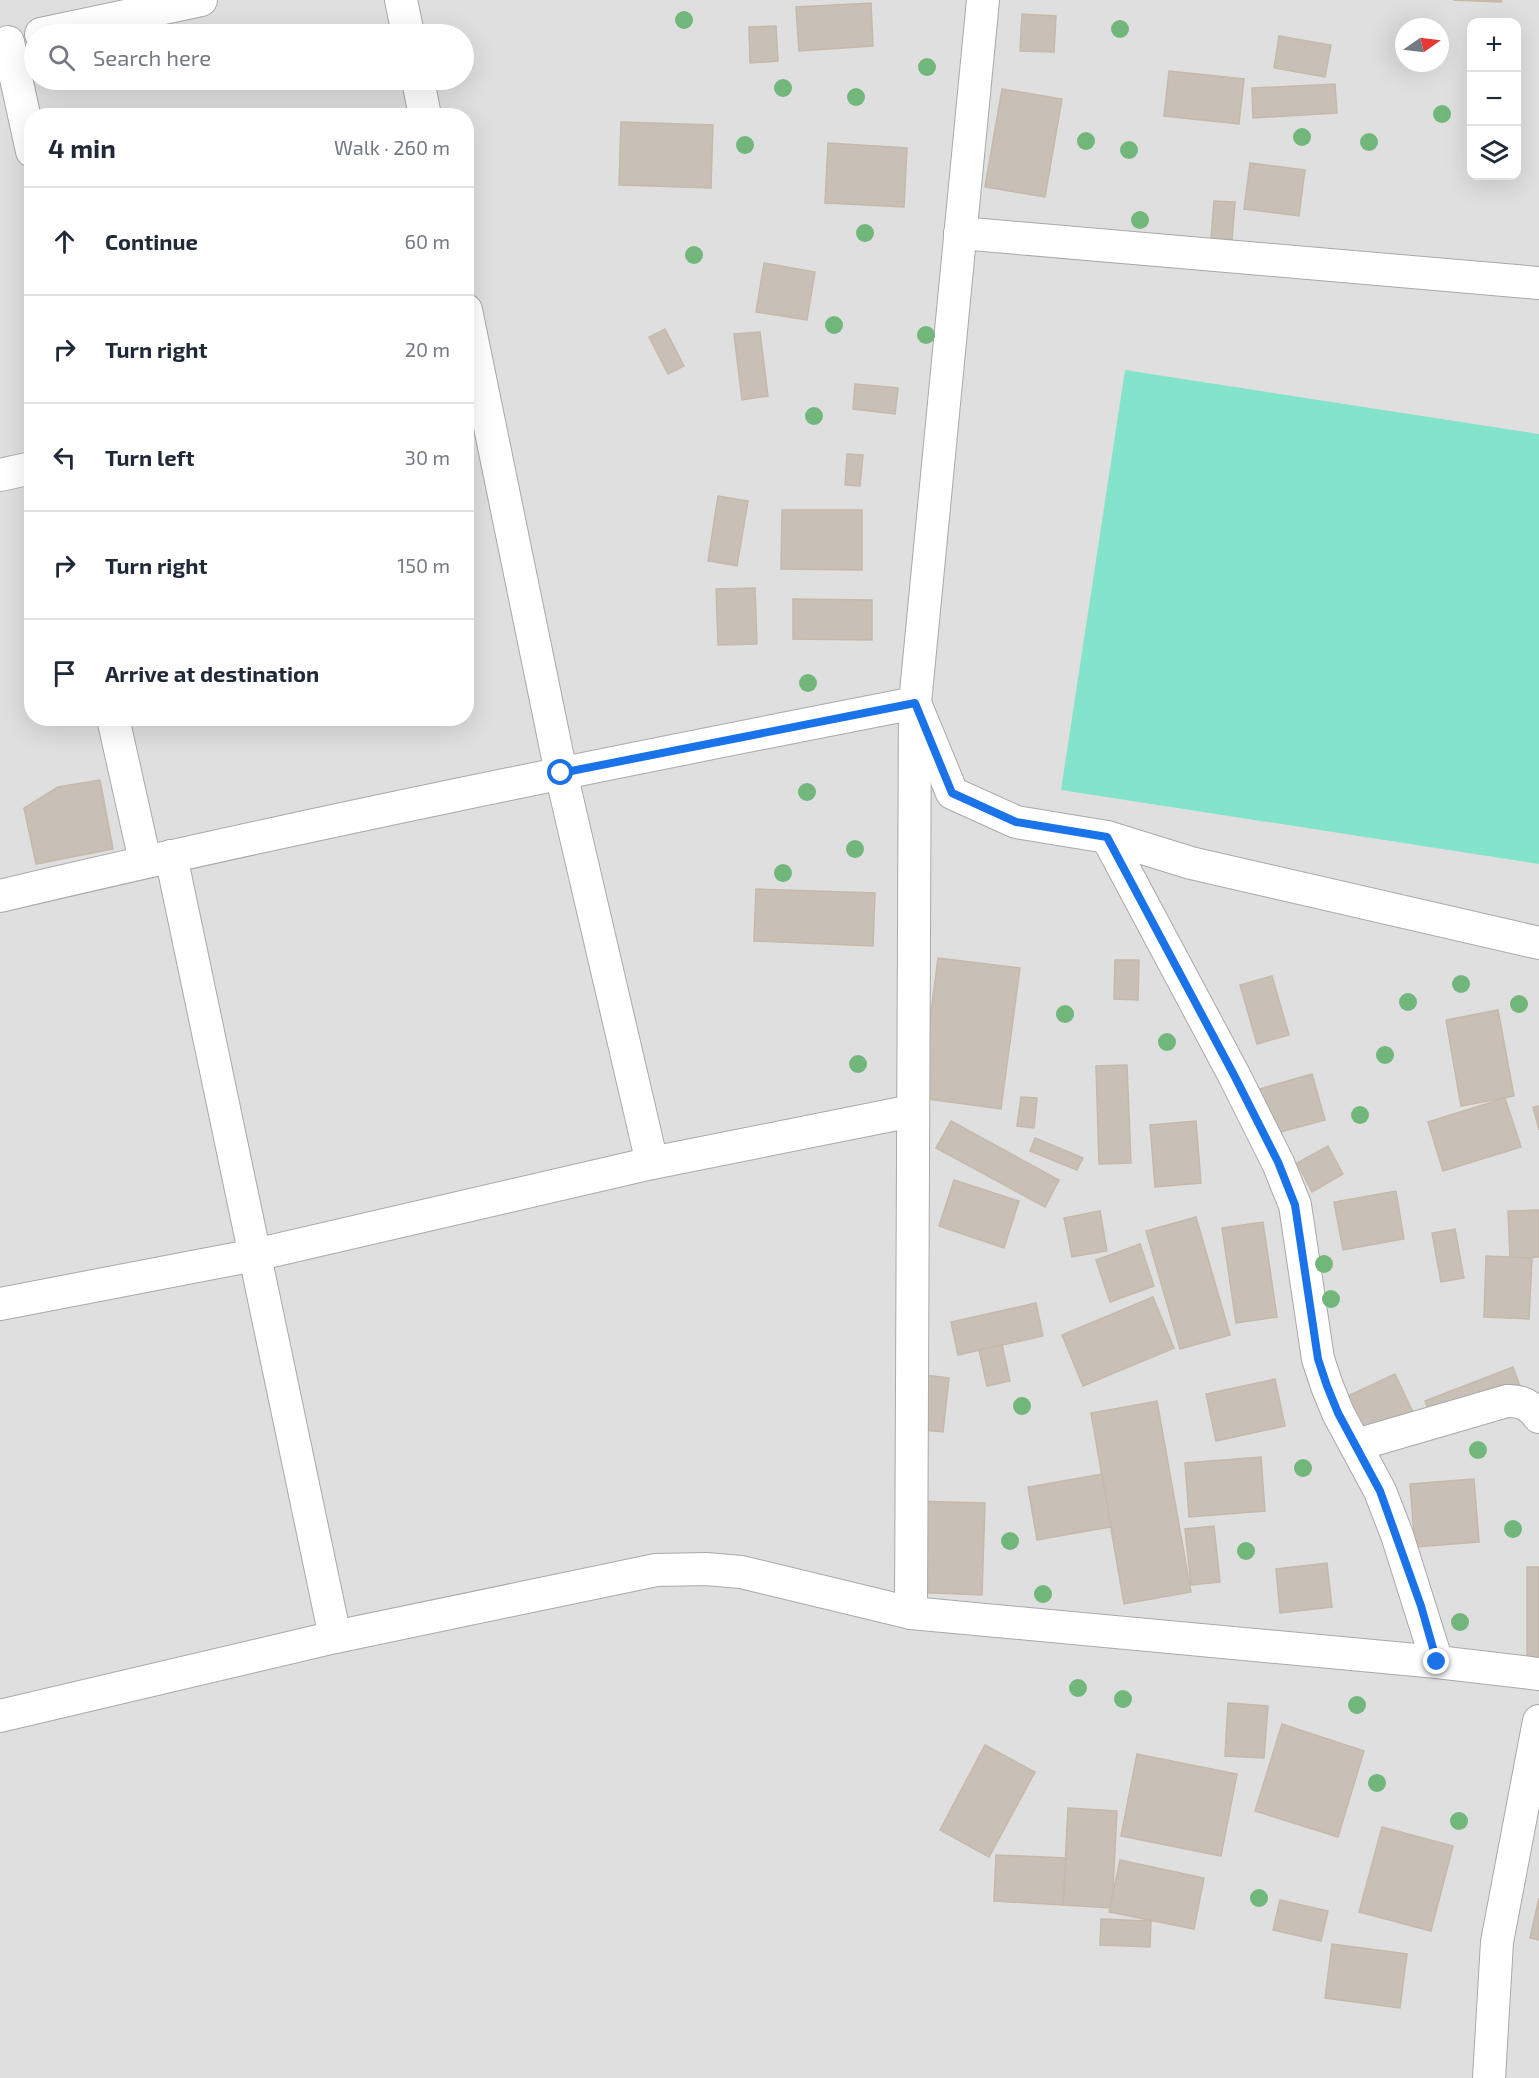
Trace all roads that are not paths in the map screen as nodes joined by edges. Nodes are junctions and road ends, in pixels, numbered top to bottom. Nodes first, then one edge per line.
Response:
1 (201, 0) edge
2 (401, 0) edge
3 (983, 0) edge
4 (88, 24) edge
5 (406, 24) edge
6 (14, 40) edge
7 (420, 90) edge
8 (25, 108) edge
9 (423, 108) edge
10 (960, 233) junction
11 (1539, 283) edge
12 (474, 376) edge
13 (24, 470) edge
14 (0, 475) edge
15 (915, 703) junction
16 (116, 726) edge
17 (561, 773) junction
18 (1107, 837) junction
19 (158, 858) junction
20 (0, 896) edge
21 (1539, 943) edge
22 (912, 1111) junction
23 (652, 1163) junction
24 (255, 1255) junction
25 (0, 1304) edge
26 (1539, 1418) edge
27 (1356, 1445) junction
28 (911, 1613) junction
29 (335, 1637) junction
30 (1437, 1662) junction
31 (1539, 1674) edge
32 (0, 1716) edge
33 (1539, 1721) edge
34 (1489, 2078) edge

1 - 4 street
2 - 5 street
3 - 10 street
6 - 8 street
7 - 9 street
10 - 11 street
10 - 15 street
12 - 17 street
13 - 14 street
15 - 17 street
15 - 18 street
15 - 22 street
16 - 19 street
17 - 19 street
17 - 23 street
18 - 21 street
18 - 27 street
19 - 20 street
19 - 24 street
22 - 23 street
22 - 28 street
23 - 24 street
24 - 25 street
24 - 29 street
26 - 27 street
27 - 30 street
28 - 29 street
28 - 30 street
29 - 32 street
30 - 31 street
33 - 34 street

